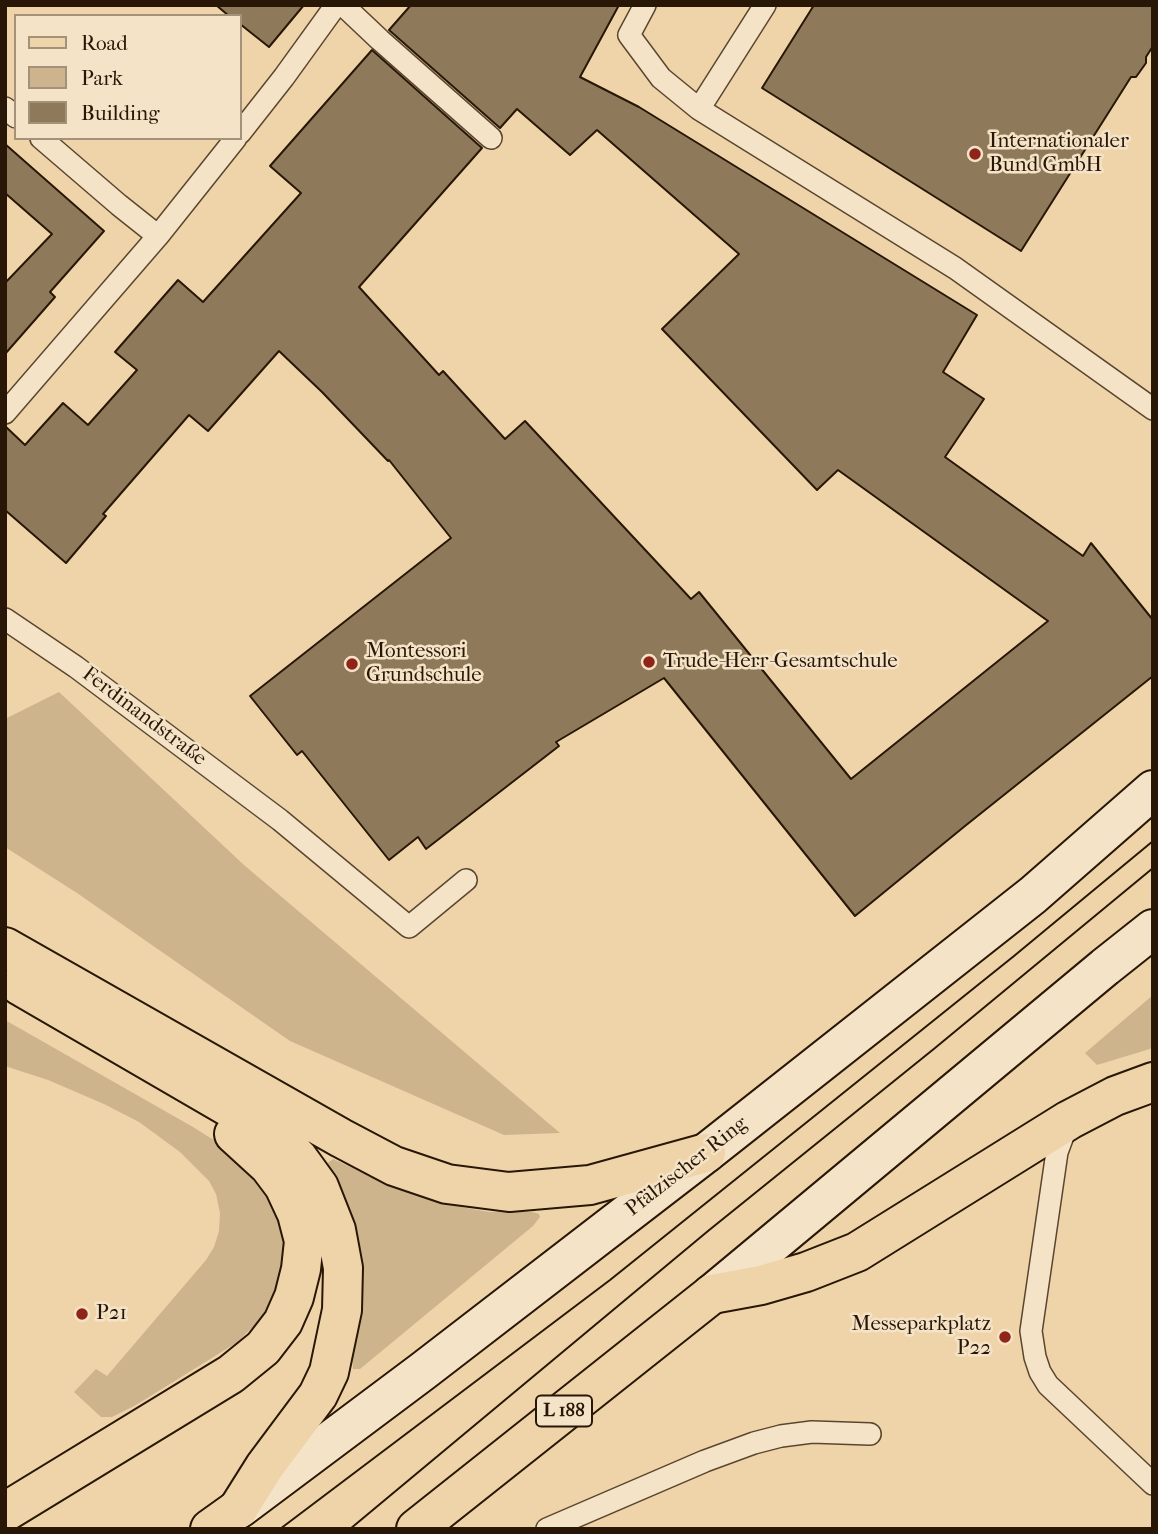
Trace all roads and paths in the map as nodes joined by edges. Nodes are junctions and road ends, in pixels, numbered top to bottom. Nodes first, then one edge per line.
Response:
1 (336, 5) edge
2 (343, 5) edge
3 (645, 5) edge
4 (765, 5) edge
5 (699, 109) junction
6 (242, 130) edge
7 (491, 138) dead end
8 (43, 140) edge
9 (234, 140) edge
10 (158, 236) junction
11 (1153, 409) edge
12 (5, 413) edge
13 (5, 619) edge
14 (1153, 790) edge
15 (466, 880) dead end
16 (1153, 929) edge
17 (5, 947) edge
18 (5, 977) edge
19 (162, 1069) junction
20 (1153, 1082) edge
21 (1069, 1121) junction
22 (706, 1153) junction
23 (712, 1294) junction
24 (870, 1434) dead end
25 (1153, 1484) edge
26 (5, 1512) edge
27 (224, 1519) edge
28 (416, 1529) edge
29 (547, 1529) edge

1 - 6 lane
2 - 7 lane
3 - 5 lane
4 - 5 lane
5 - 11 lane
8 - 10 lane
9 - 10 lane
10 - 12 lane
13 - 15 lane, Ferdinandstraße
14 - 22 main road, Pfälzischer Ring
16 - 23 main road, L 188
17 - 22 main road
18 - 19 main road
19 - 26 main road
19 - 27 main road
20 - 21 main road
21 - 23 main road
21 - 25 lane
22 - 27 main road, Pfälzischer Ring
23 - 28 main road, L 188
24 - 29 lane

